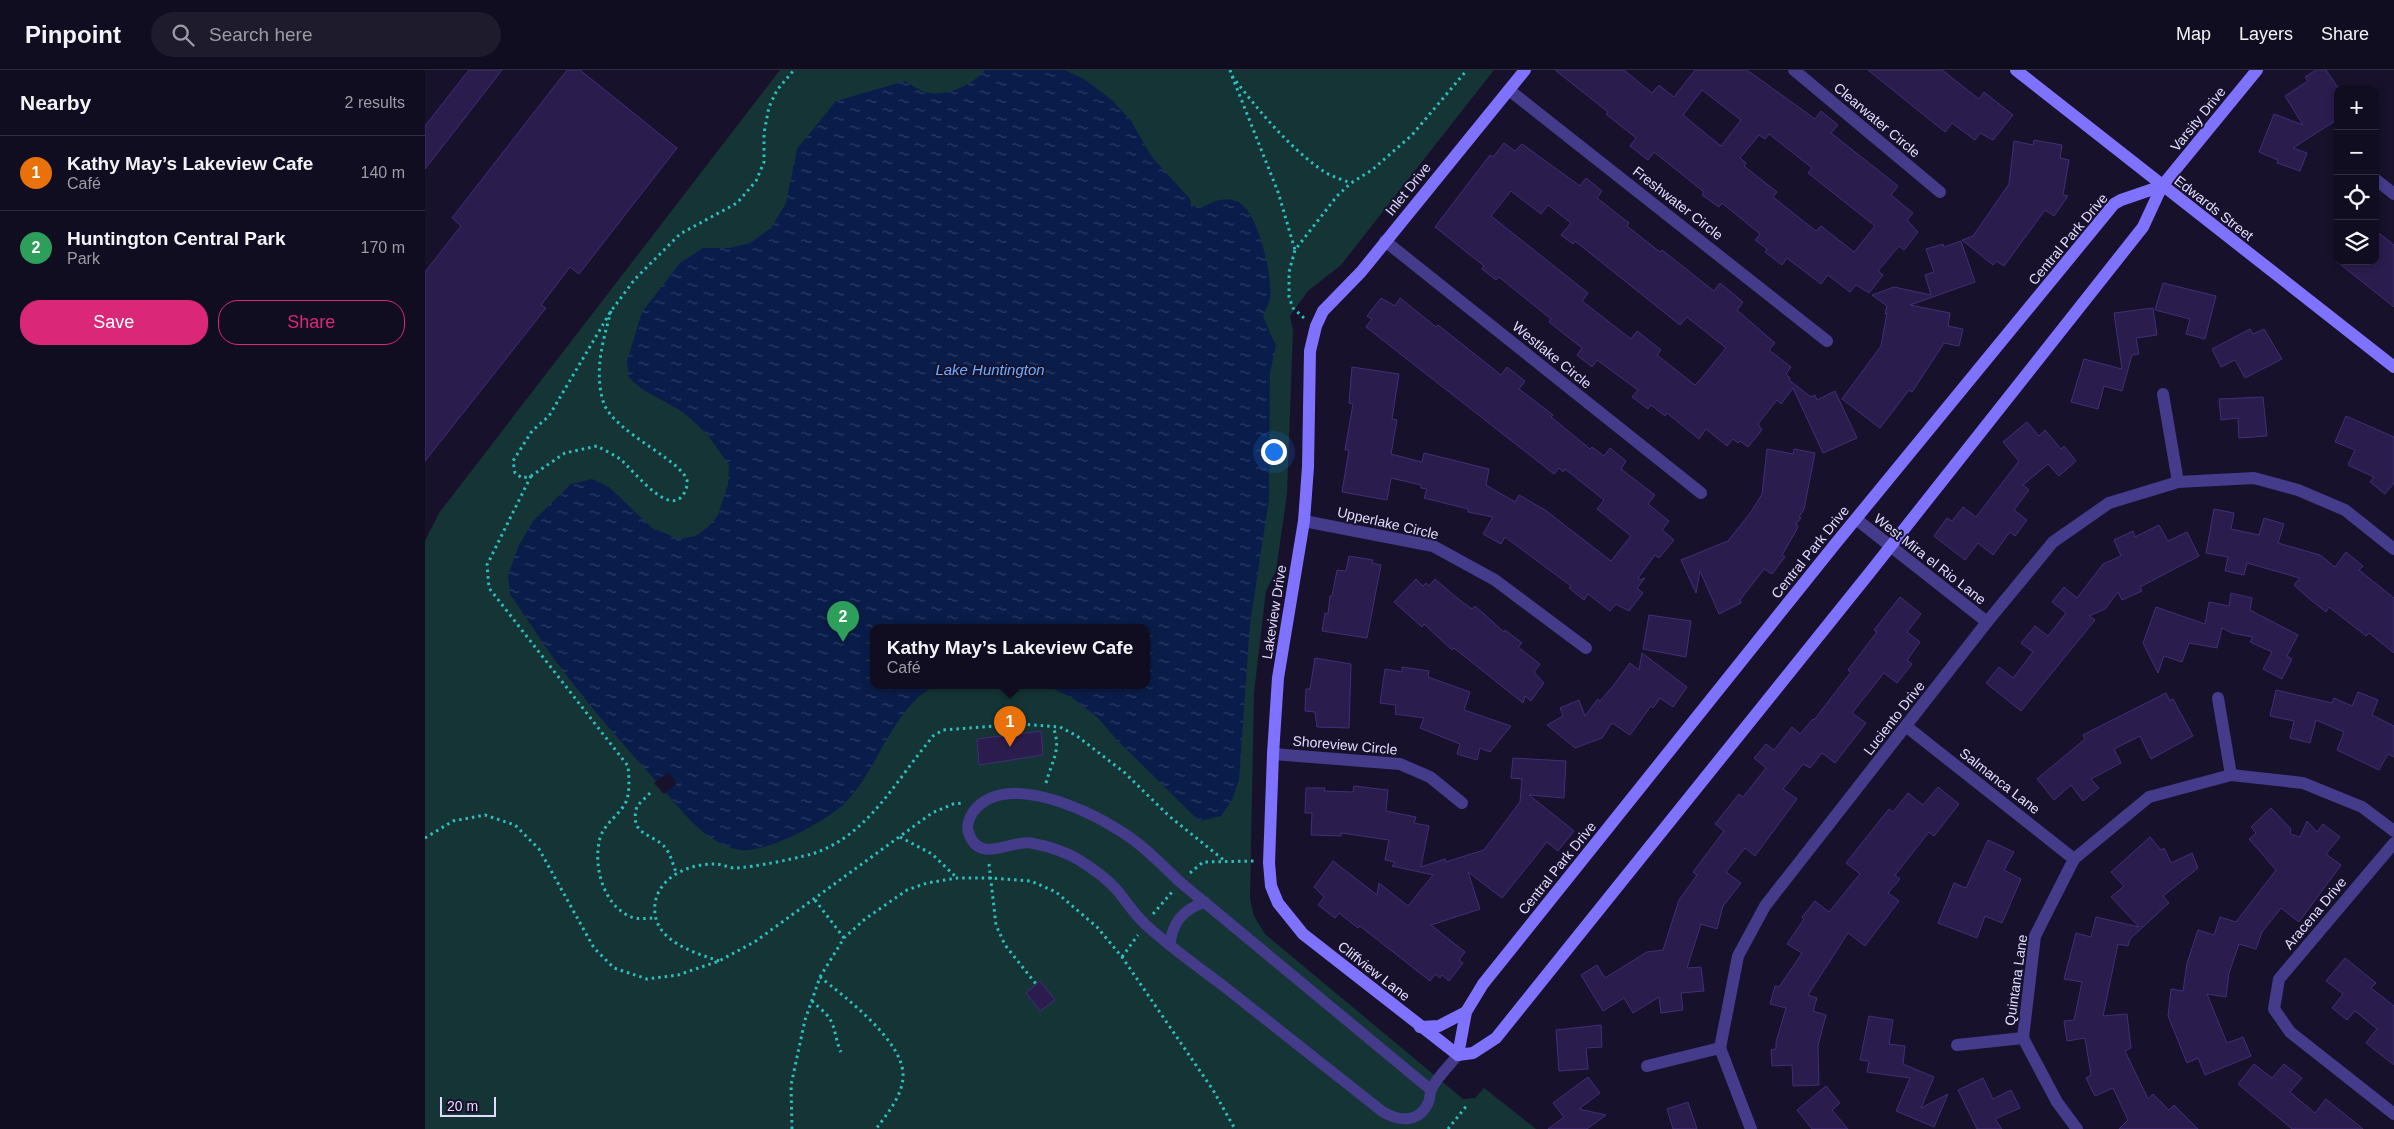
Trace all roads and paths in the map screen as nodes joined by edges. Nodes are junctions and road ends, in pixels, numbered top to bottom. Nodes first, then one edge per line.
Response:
1 (794, 70) edge
2 (1230, 70) edge
3 (1467, 70) edge
4 (1525, 70) edge
5 (1794, 70) edge
6 (2016, 70) edge
7 (2257, 70) edge
8 (1232, 76) junction
9 (1509, 90) junction
10 (2379, 182) edge
11 (1351, 183) junction
12 (2163, 186) junction
13 (1940, 192) dead end
14 (2394, 194) edge
15 (1385, 241) junction
16 (1295, 250) junction
17 (611, 311) junction
18 (1316, 326) junction
19 (1827, 341) dead end
20 (2394, 368) edge
21 (2163, 394) dead end
22 (531, 476) junction
23 (2178, 482) junction
24 (1701, 493) dead end
25 (1856, 519) junction
26 (1304, 520) junction
27 (1890, 547) junction
28 (2394, 549) edge
29 (1987, 622) junction
30 (1586, 648) dead end
31 (2218, 698) dead end
32 (1053, 727) junction
33 (1907, 727) junction
34 (1273, 754) junction
35 (2231, 774) junction
36 (650, 792) dead end
37 (1042, 797) junction
38 (985, 800) junction
39 (1462, 803) dead end
40 (2394, 831) edge
41 (900, 837) junction
42 (425, 838) edge
43 (2394, 843) edge
44 (988, 851) junction
45 (2074, 859) junction
46 (1225, 861) dead end
47 (676, 872) junction
48 (957, 878) junction
49 (991, 878) junction
50 (815, 900) junction
51 (1205, 902) junction
52 (1278, 903) joint
53 (656, 918) junction
54 (844, 938) junction
55 (1171, 945) junction
56 (719, 962) junction
57 (820, 977) junction
58 (1036, 984) dead end
59 (812, 1001) junction
60 (1466, 1012) junction
61 (1420, 1027) junction
62 (2023, 1038) junction
63 (1957, 1045) dead end
64 (1721, 1048) junction
65 (841, 1052) dead end
66 (1458, 1055) junction
67 (1647, 1066) dead end
68 (1431, 1090) junction
69 (1468, 1104) dead end
70 (2394, 1114) edge
71 (792, 1129) edge
72 (876, 1129) edge
73 (1235, 1129) edge
74 (1448, 1129) edge
75 (1751, 1129) edge
76 (2077, 1129) edge

1 - 17 path
2 - 8 path
3 - 11 path
4 - 9 street, Inlet Drive
5 - 13 street, Clearwater Circle
6 - 12 street, Edwards Street
7 - 12 street, Varsity Drive
8 - 11 path
8 - 16 path
9 - 15 street, Inlet Drive
9 - 19 street, Freshwater Circle
10 - 14 street
11 - 16 path
12 - 20 street, Edwards Street
12 - 25 street, Central Park Drive
12 - 27 street
15 - 18 street, Inlet Drive
15 - 24 street, Westlake Circle
16 - 18 path
17 - 22 path
17 - 22 path
18 - 26 street, Lakeview Drive
21 - 23 street
22 - 53 path
23 - 28 street, Luciento Drive
23 - 29 street, Luciento Drive
25 - 27 street, West Mira el Rio Lane
25 - 60 street, Central Park Drive
26 - 30 street, Upperlake Circle
26 - 34 street, Lakeview Drive
27 - 29 street, West Mira el Rio Lane
27 - 66 street
29 - 33 street, Luciento Drive
31 - 35 street
32 - 37 path
32 - 46 path
32 - 47 path
33 - 45 street, Salmanca Lane
33 - 64 street, Luciento Drive
34 - 39 street, Shoreview Circle
34 - 52 street, Lakeview Drive
35 - 40 street
35 - 45 street
36 - 47 path
37 - 38 lane
37 - 51 lane
38 - 41 path
38 - 44 lane
41 - 48 path
41 - 50 path
42 - 56 path
43 - 70 street, Aracena Drive
44 - 49 path
44 - 55 lane
45 - 62 street, Quintana Lane
47 - 53 path
48 - 49 path
48 - 54 path
49 - 58 path
49 - 73 path
50 - 54 path
50 - 56 path
51 - 55 lane
51 - 68 lane
52 - 61 street, Cliffview Lane
53 - 56 path
54 - 57 path
55 - 68 lane
57 - 59 path
57 - 72 path
59 - 65 path
59 - 71 path
60 - 61 street
60 - 66 street, Central Park Drive
61 - 66 street, Cliffview Lane
62 - 63 street
62 - 76 street, Quintana Lane
64 - 67 street
64 - 75 street
66 - 68 lane
69 - 74 path

